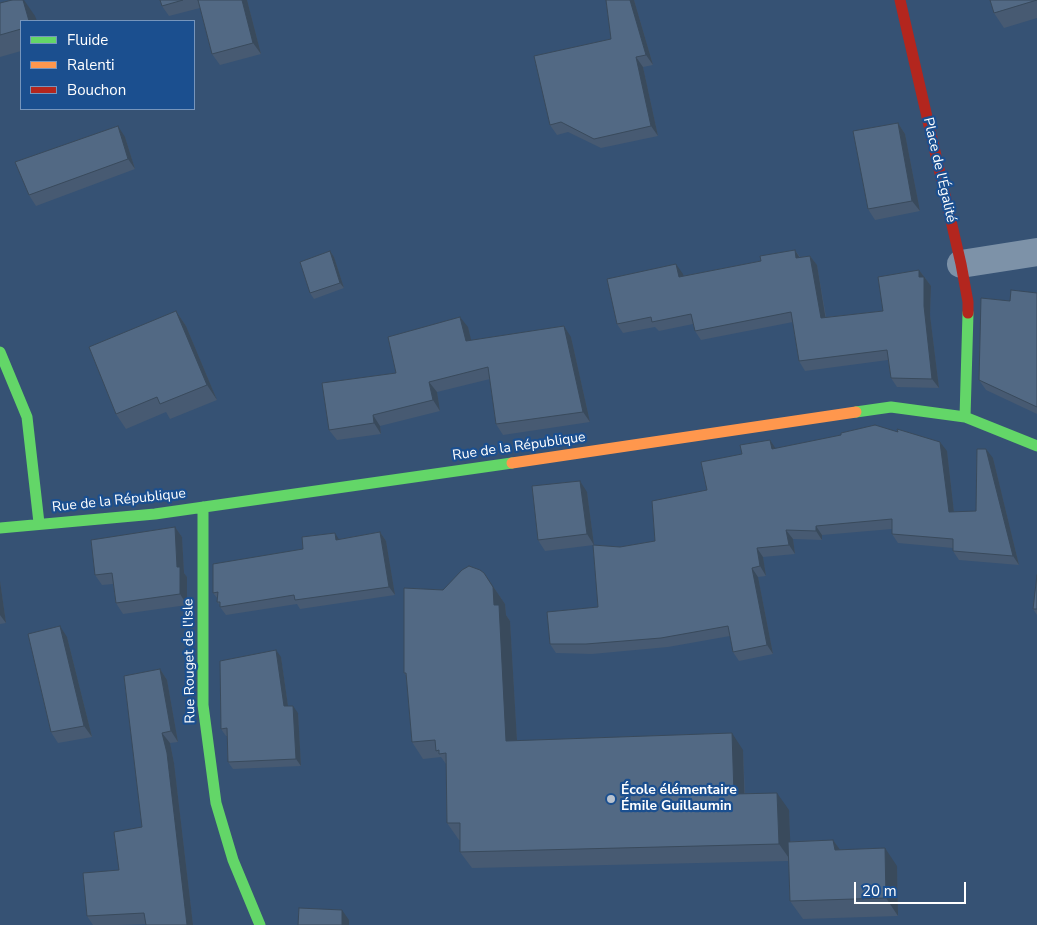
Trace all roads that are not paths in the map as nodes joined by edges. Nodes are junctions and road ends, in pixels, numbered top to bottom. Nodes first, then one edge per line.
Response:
1 (900, 0) edge
2 (1037, 252) edge
3 (961, 264) junction
4 (0, 352) edge
5 (965, 418) junction
6 (1037, 446) edge
7 (203, 507) junction
8 (39, 524) junction
9 (0, 528) edge
10 (260, 925) edge

1 - 3 street, Place de l'Égalité
2 - 3 street
3 - 5 street, Place de l'Égalité
4 - 8 street
5 - 6 street, Rue de la République
5 - 7 street, Rue de la République
7 - 8 street, Rue de la République
7 - 10 street, Rue Rouget de l'Isle
8 - 9 street, Rue de la République

